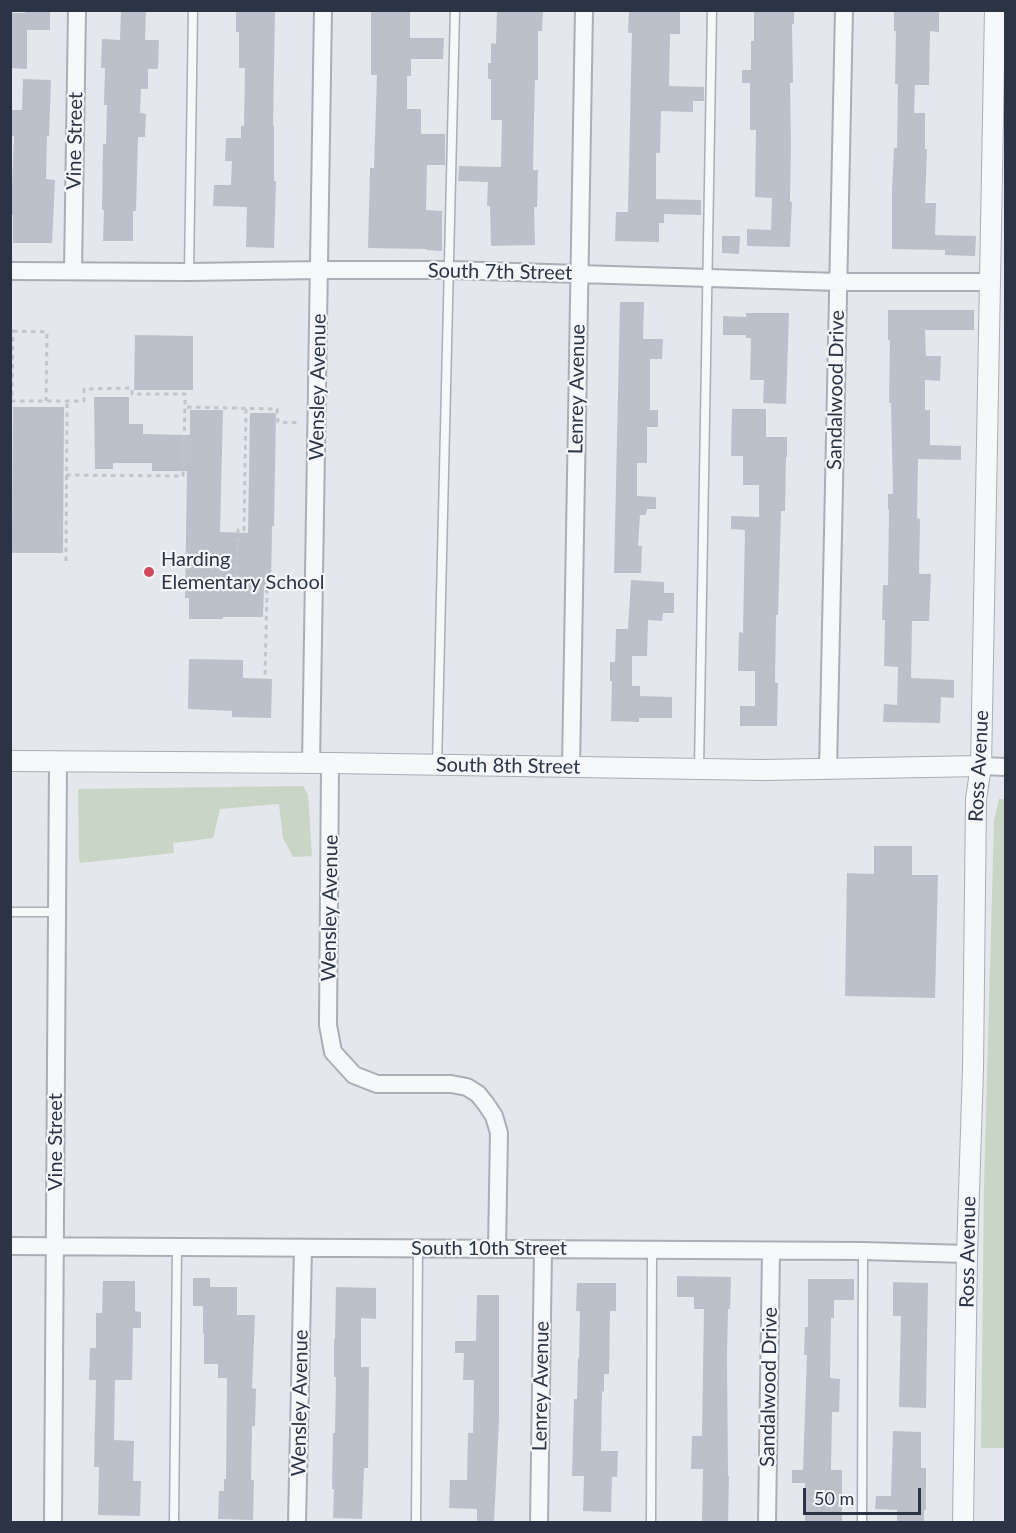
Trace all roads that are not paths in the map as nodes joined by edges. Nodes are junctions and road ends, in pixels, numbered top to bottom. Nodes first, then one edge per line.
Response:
1 (77, 10) edge
2 (193, 10) edge
3 (323, 10) edge
4 (455, 10) edge
5 (584, 10) edge
6 (712, 10) edge
7 (844, 10) edge
8 (995, 10) edge
9 (320, 270) junction
10 (450, 270) junction
11 (10, 271) edge
12 (73, 271) junction
13 (189, 272) junction
14 (579, 274) junction
15 (708, 278) junction
16 (838, 282) junction
17 (990, 282) junction
18 (10, 761) edge
19 (58, 761) junction
20 (321, 763) junction
21 (437, 765) junction
22 (981, 766) junction
23 (571, 767) junction
24 (1005, 767) edge
25 (699, 769) junction
26 (828, 770) junction
27 (10, 912) edge
28 (57, 912) junction
29 (10, 1246) edge
30 (56, 1247) junction
31 (177, 1247) junction
32 (303, 1248) junction
33 (418, 1249) junction
34 (497, 1249) junction
35 (543, 1250) junction
36 (652, 1250) junction
37 (771, 1251) junction
38 (863, 1251) junction
39 (968, 1254) junction
40 (53, 1522) edge
41 (174, 1522) edge
42 (297, 1522) edge
43 (416, 1522) edge
44 (539, 1522) edge
45 (651, 1522) edge
46 (767, 1522) edge
47 (862, 1522) edge
48 (963, 1522) edge

1 - 12 street, Vine Street
2 - 13 lane
3 - 9 street, Wensley Avenue
4 - 10 lane
5 - 14 street, Lenrey Avenue
6 - 15 lane
7 - 16 street, Sandalwood Drive
8 - 17 street, Ross Avenue
9 - 10 street, South 7th Street
9 - 13 street, South 7th Street
9 - 20 street, Wensley Avenue
10 - 14 street, South 7th Street
10 - 21 lane
11 - 12 street, South 7th Street
12 - 13 street, South 7th Street
14 - 15 street, South 7th Street
14 - 23 street, Lenrey Avenue
15 - 16 street, South 7th Street
15 - 25 lane
16 - 17 street, South 7th Street
16 - 26 street, Sandalwood Drive
17 - 22 street, Ross Avenue
18 - 19 street, South 8th Street
19 - 20 street, South 8th Street
19 - 28 street, Vine Street
20 - 21 street, South 8th Street
20 - 34 street, Wensley Avenue
21 - 23 street, South 8th Street
22 - 24 street, South 8th Street
22 - 26 street, South 8th Street
22 - 39 street, Ross Avenue
23 - 25 street, South 8th Street
25 - 26 street, South 8th Street
27 - 28 lane
28 - 30 street, Vine Street
29 - 30 street, South 10th Street
30 - 31 street, South 10th Street
30 - 40 street, Vine Street
31 - 32 street, South 10th Street
31 - 41 lane
32 - 33 street, South 10th Street
32 - 42 street, Wensley Avenue
33 - 34 street, South 10th Street
33 - 43 lane
34 - 35 street, South 10th Street
35 - 36 street, South 10th Street
35 - 44 street, Lenrey Avenue
36 - 37 street, South 10th Street
36 - 45 lane
37 - 38 street, South 10th Street
37 - 46 street, Sandalwood Drive
38 - 39 street, South 10th Street
38 - 47 lane
39 - 48 street, Ross Avenue

